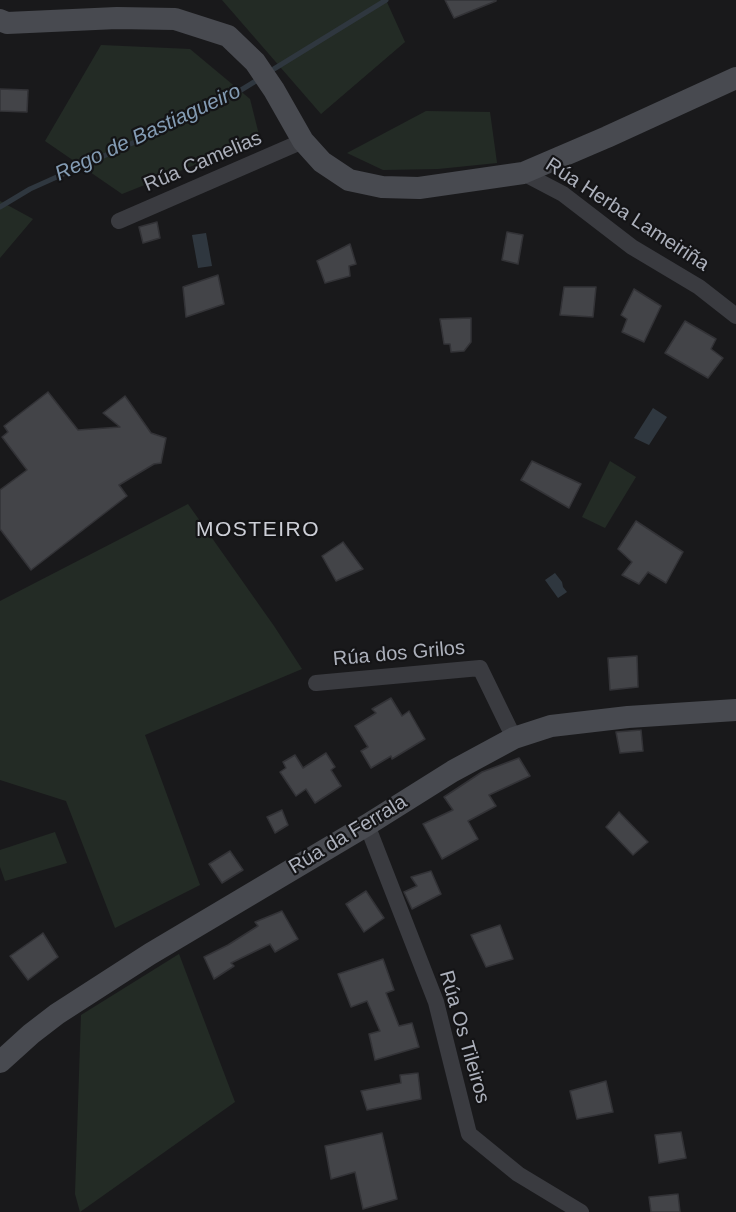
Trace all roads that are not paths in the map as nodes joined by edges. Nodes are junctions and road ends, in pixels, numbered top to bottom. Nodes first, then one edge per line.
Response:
1 (0, 20) edge
2 (736, 78) edge
3 (303, 141) junction
4 (523, 173) junction
5 (119, 221) dead end
6 (736, 316) edge
7 (316, 683) dead end
8 (736, 710) edge
9 (514, 738) junction
10 (367, 825) junction
11 (0, 1062) edge
12 (581, 1212) edge

1 - 3 street
2 - 4 street
3 - 4 street
3 - 5 street, Rúa Camelias
4 - 6 street, Rúa Herba Lameiriña
7 - 9 street, Rúa dos Grilos
8 - 9 street, Rúa da Ferrala
9 - 10 street, Rúa da Ferrala
10 - 11 street, Rúa da Ferrala
10 - 12 street, Rúa Os Tileiros

